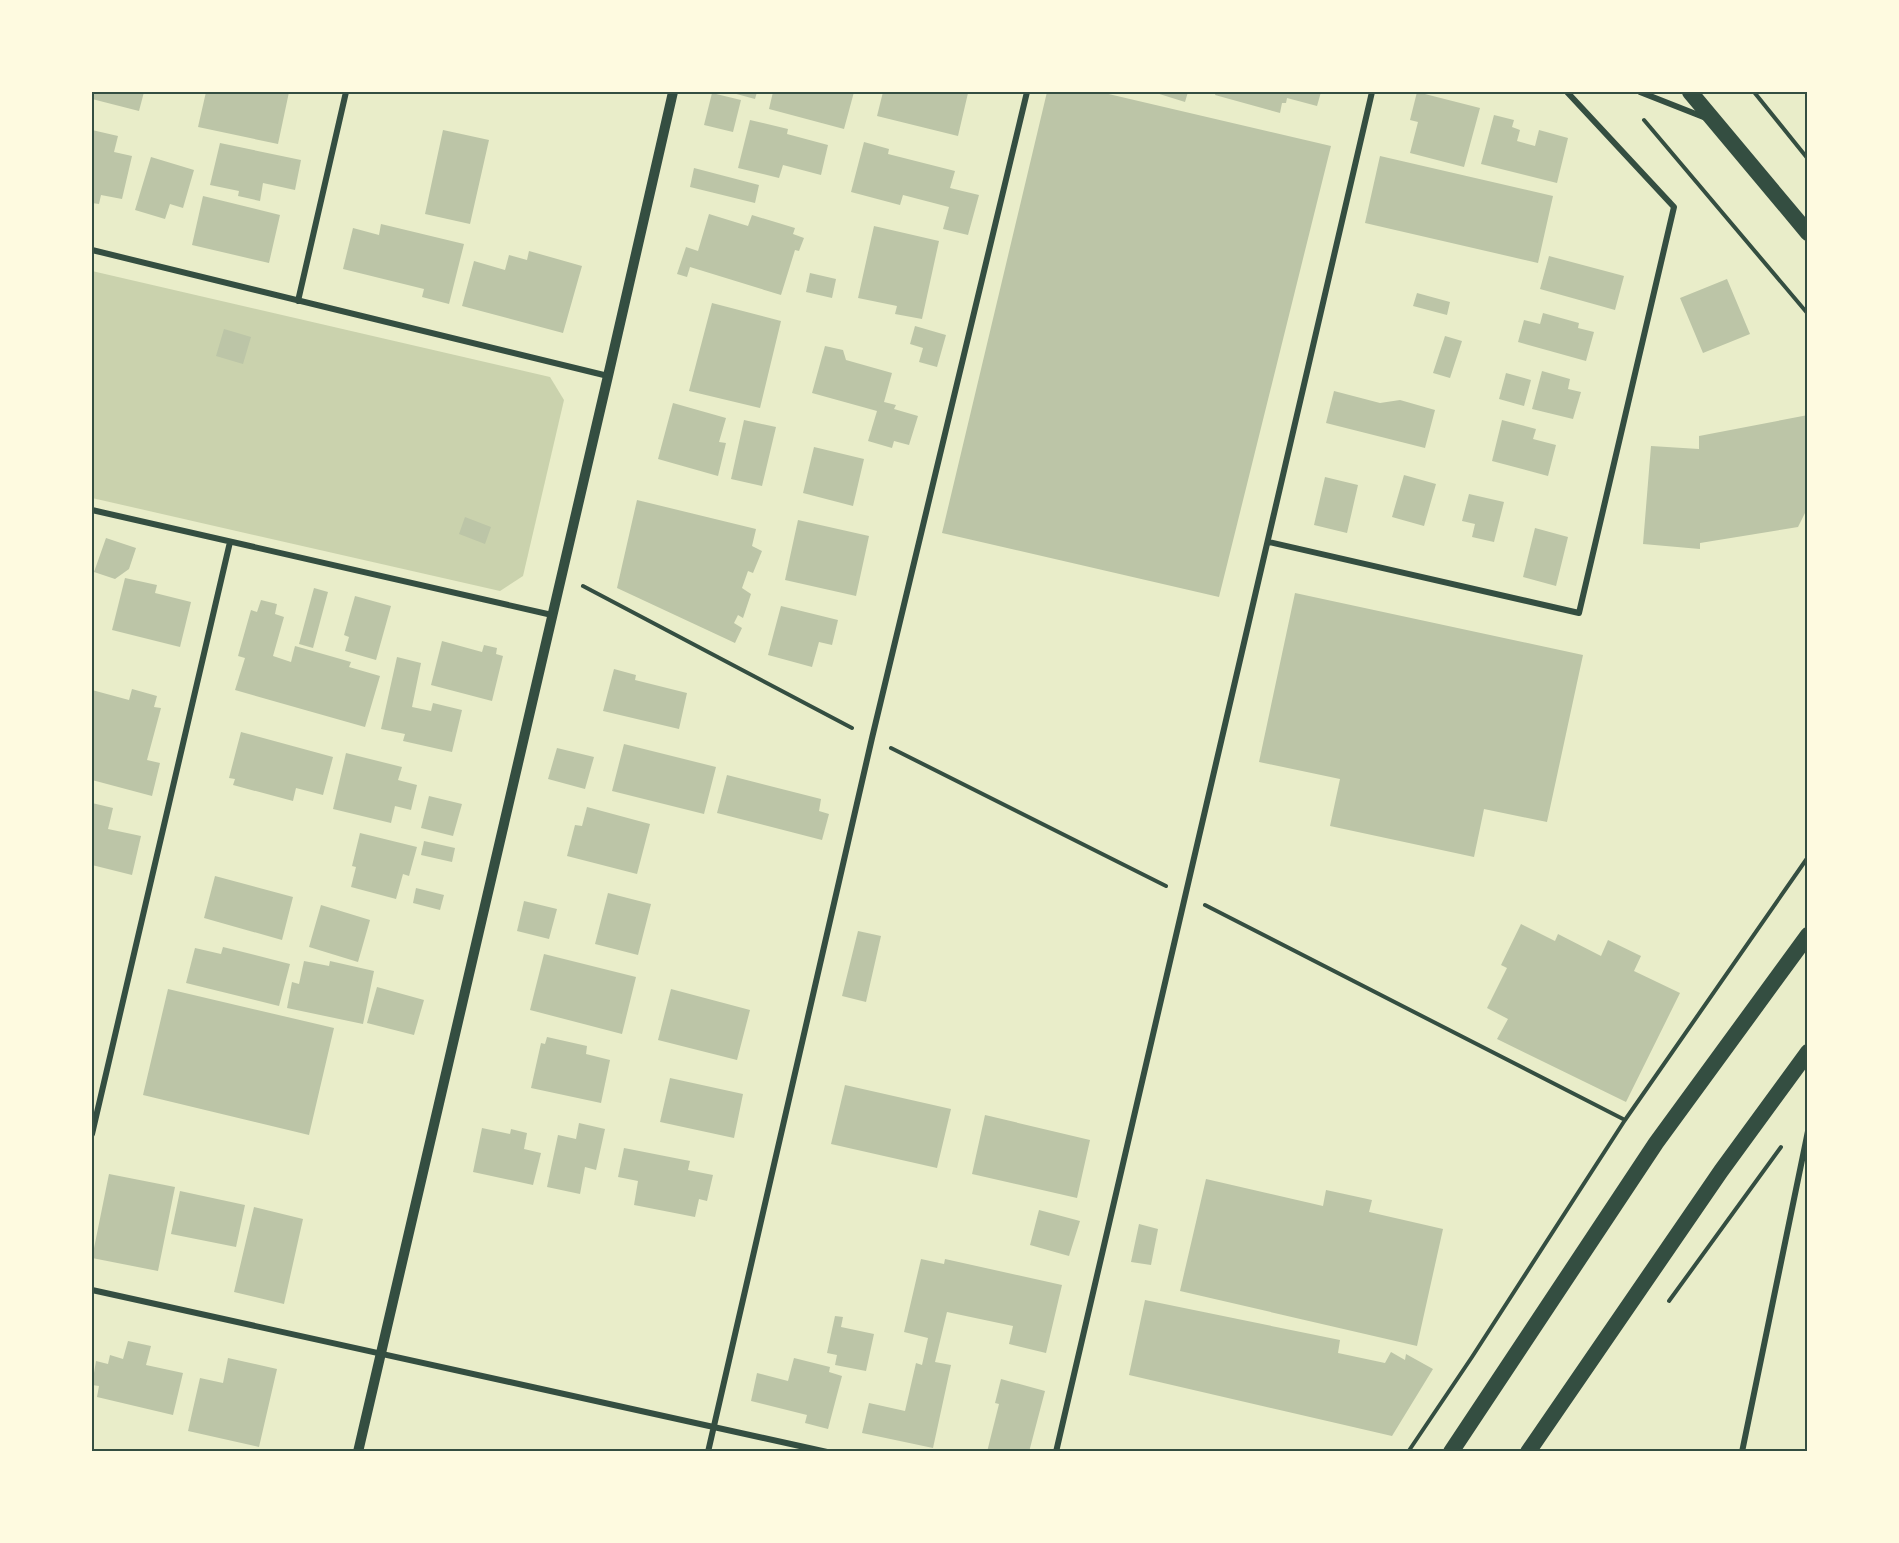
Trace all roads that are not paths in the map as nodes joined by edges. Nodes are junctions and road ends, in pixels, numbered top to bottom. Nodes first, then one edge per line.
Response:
1 (346, 92) edge
2 (673, 92) edge
3 (1027, 92) edge
4 (1372, 92) edge
5 (1567, 92) edge
6 (1640, 92) edge
7 (1690, 92) edge
8 (1714, 122) junction
9 (1808, 233) edge
10 (92, 250) edge
11 (298, 301) junction
12 (608, 376) junction
13 (92, 510) edge
14 (230, 542) junction
15 (1269, 542) junction
16 (552, 615) junction
17 (1808, 935) edge
18 (1808, 1052) edge
19 (1808, 1131) edge
20 (92, 1134) edge
21 (92, 1290) edge
22 (381, 1354) junction
23 (714, 1427) junction
24 (358, 1452) edge
25 (708, 1452) edge
26 (827, 1452) edge
27 (1056, 1452) edge
28 (1451, 1452) edge
29 (1528, 1452) edge
30 (1742, 1452) edge

1 - 11 street
2 - 12 street
3 - 23 street
4 - 15 street
5 - 15 street
6 - 8 street
7 - 8 highway
8 - 9 highway
10 - 11 street
11 - 12 street
12 - 16 street
13 - 14 street
14 - 16 street
14 - 20 street
15 - 27 street
16 - 22 street
17 - 28 highway
18 - 29 highway
19 - 30 street
21 - 22 street
22 - 23 street
22 - 24 street
23 - 25 street
23 - 26 street

